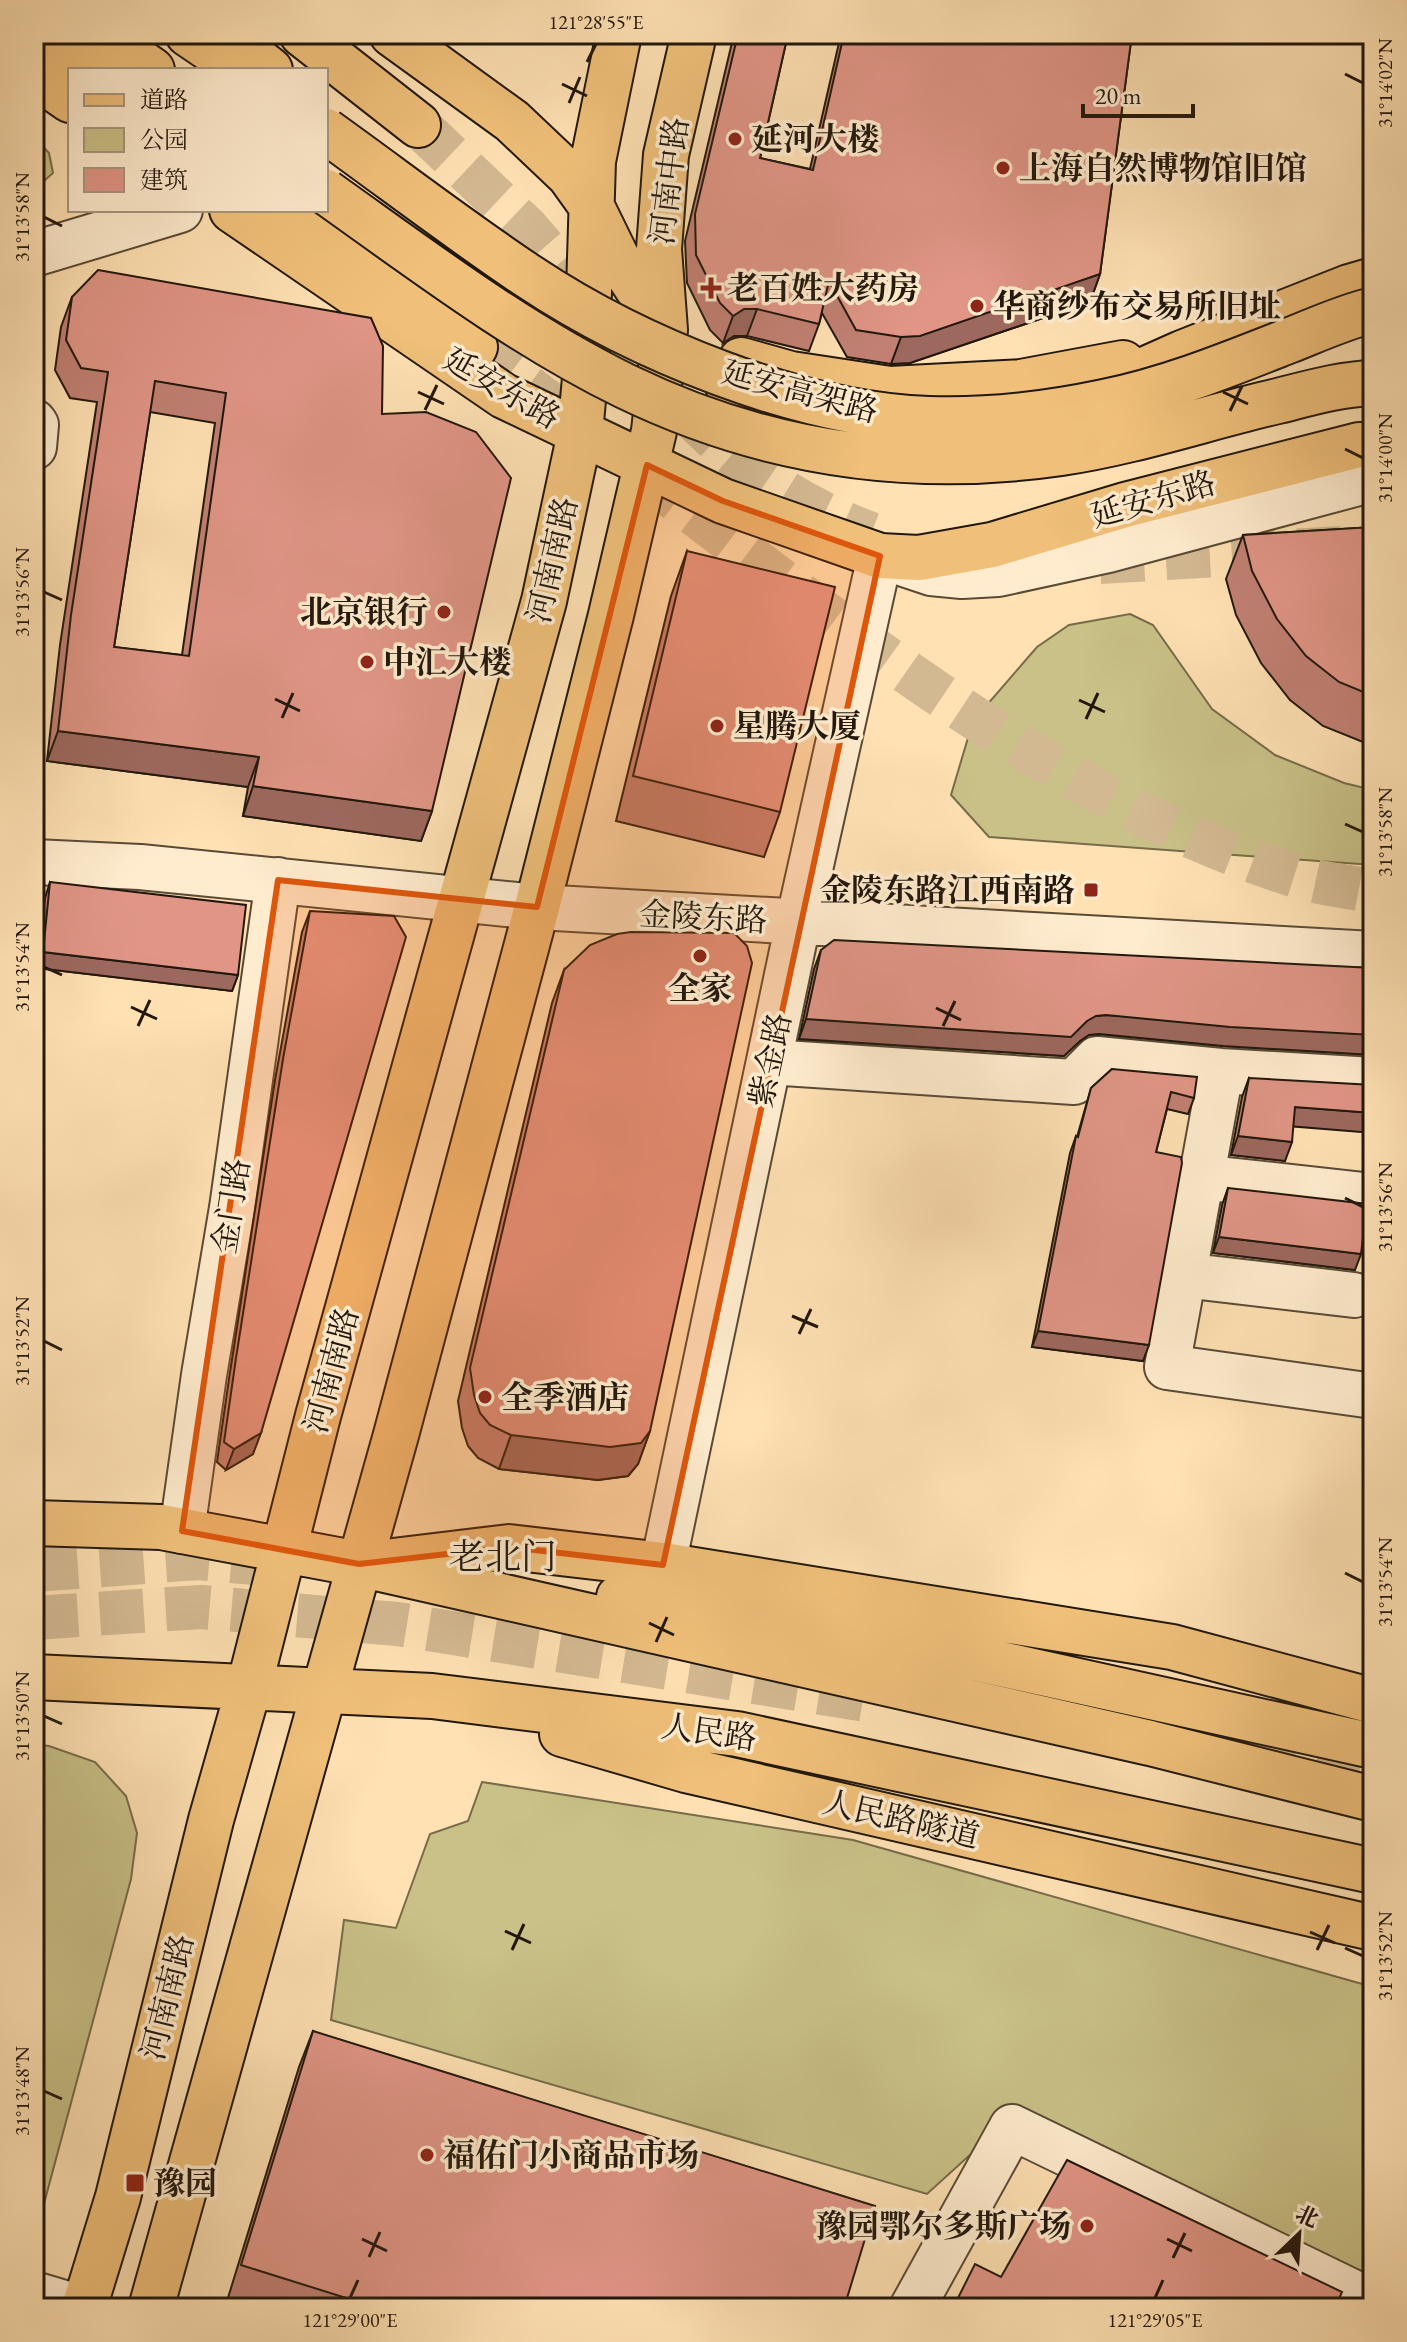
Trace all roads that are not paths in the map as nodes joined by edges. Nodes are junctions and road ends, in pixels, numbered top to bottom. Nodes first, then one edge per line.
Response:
1 (48, 34) edge
2 (100, 34) edge
3 (188, 34) edge
4 (224, 34) edge
5 (302, 34) edge
6 (392, 34) edge
7 (619, 34) edge
8 (694, 34) edge
9 (92, 68) edge
10 (149, 68) edge
11 (238, 68) edge
12 (267, 68) edge
13 (34, 75) edge
14 (68, 99) edge
15 (328, 116) edge
16 (418, 125) tunnel mouth
17 (328, 132) edge
18 (328, 193) edge
19 (592, 207) junction
20 (173, 212) edge
21 (235, 212) edge
22 (289, 212) edge
23 (34, 254) edge
24 (1373, 280) edge
25 (1373, 310) edge
26 (665, 330) junction
27 (475, 347) tunnel mouth
28 (1182, 353) junction
29 (587, 356) junction
30 (1373, 383) edge
31 (34, 422) edge
32 (580, 433) junction
33 (34, 447) edge
34 (650, 448) junction
35 (1370, 452) edge
36 (880, 556) junction
37 (34, 862) edge
38 (278, 880) junction
39 (462, 901) junction
40 (537, 907) junction
41 (798, 923) junction
42 (1373, 954) edge
43 (769, 1062) junction
44 (1221, 1071) junction
45 (1373, 1080) edge
46 (1200, 1177) junction
47 (1364, 1195) dead end
48 (1183, 1275) junction
49 (1354, 1295) dead end
50 (1373, 1396) edge
51 (34, 1523) edge
52 (182, 1531) junction
53 (284, 1550) junction
54 (359, 1564) junction
55 (663, 1565) junction
56 (34, 1677) edge
57 (249, 1687) junction
58 (326, 1691) junction
59 (432, 1696) junction
60 (1373, 1701) edge
61 (1373, 1746) edge
62 (1373, 1799) edge
63 (1373, 1871) edge
64 (1373, 1928) edge
65 (34, 2294) edge
66 (1373, 2302) edge
67 (83, 2308) edge
68 (151, 2308) edge
69 (912, 2308) edge

1 - 9 main road
2 - 10 main road
3 - 11 main road
4 - 12 main road
5 - 16 main road
6 - 19 main road
7 - 19 main road
8 - 26 main road, 河南中路
13 - 14 main road
15 - 29 main road, 延安东路
17 - 25 main road, 延安高架路, bridge
18 - 30 main road, 延安高架路, bridge
19 - 26 main road
19 - 29 main road, 河南南路
20 - 23 street
21 - 32 main road, 延安东路
22 - 27 main road
24 - 28 main road
26 - 28 main road
26 - 28 main road
26 - 34 main road, 河南中路
29 - 32 main road, 河南南路
29 - 34 main road, 延安东路
31 - 33 street
32 - 34 main road, 延安东路
32 - 39 main road, 河南南路
34 - 36 main road, 延安东路
34 - 40 main road, 河南南路
35 - 36 main road, 延安东路
36 - 41 street, 紫金路
37 - 38 street, 金陵东路
38 - 39 street, 金陵东路
38 - 52 street, 金门路
39 - 40 street, 金陵东路
39 - 53 main road, 河南南路
40 - 41 street, 金陵东路
40 - 54 main road, 河南南路
41 - 42 street, 金陵东路
41 - 43 street, 紫金路
43 - 44 street
43 - 55 street, 紫金路
44 - 45 street
44 - 46 street
46 - 47 street
46 - 48 street
48 - 49 street
48 - 50 street
51 - 52 main road
52 - 53 main road
53 - 54 main road
53 - 57 main road, 河南南路
54 - 55 main road
54 - 58 main road, 河南南路
54 - 61 main road
54 - 62 main road
55 - 60 main road
56 - 57 main road, 人民路
57 - 58 main road, 人民路
57 - 67 main road, 河南南路
58 - 59 main road, 人民路
58 - 68 main road, 河南南路
59 - 63 main road, 人民路
59 - 64 main road, 人民路隧道
65 - 67 street
66 - 69 street

